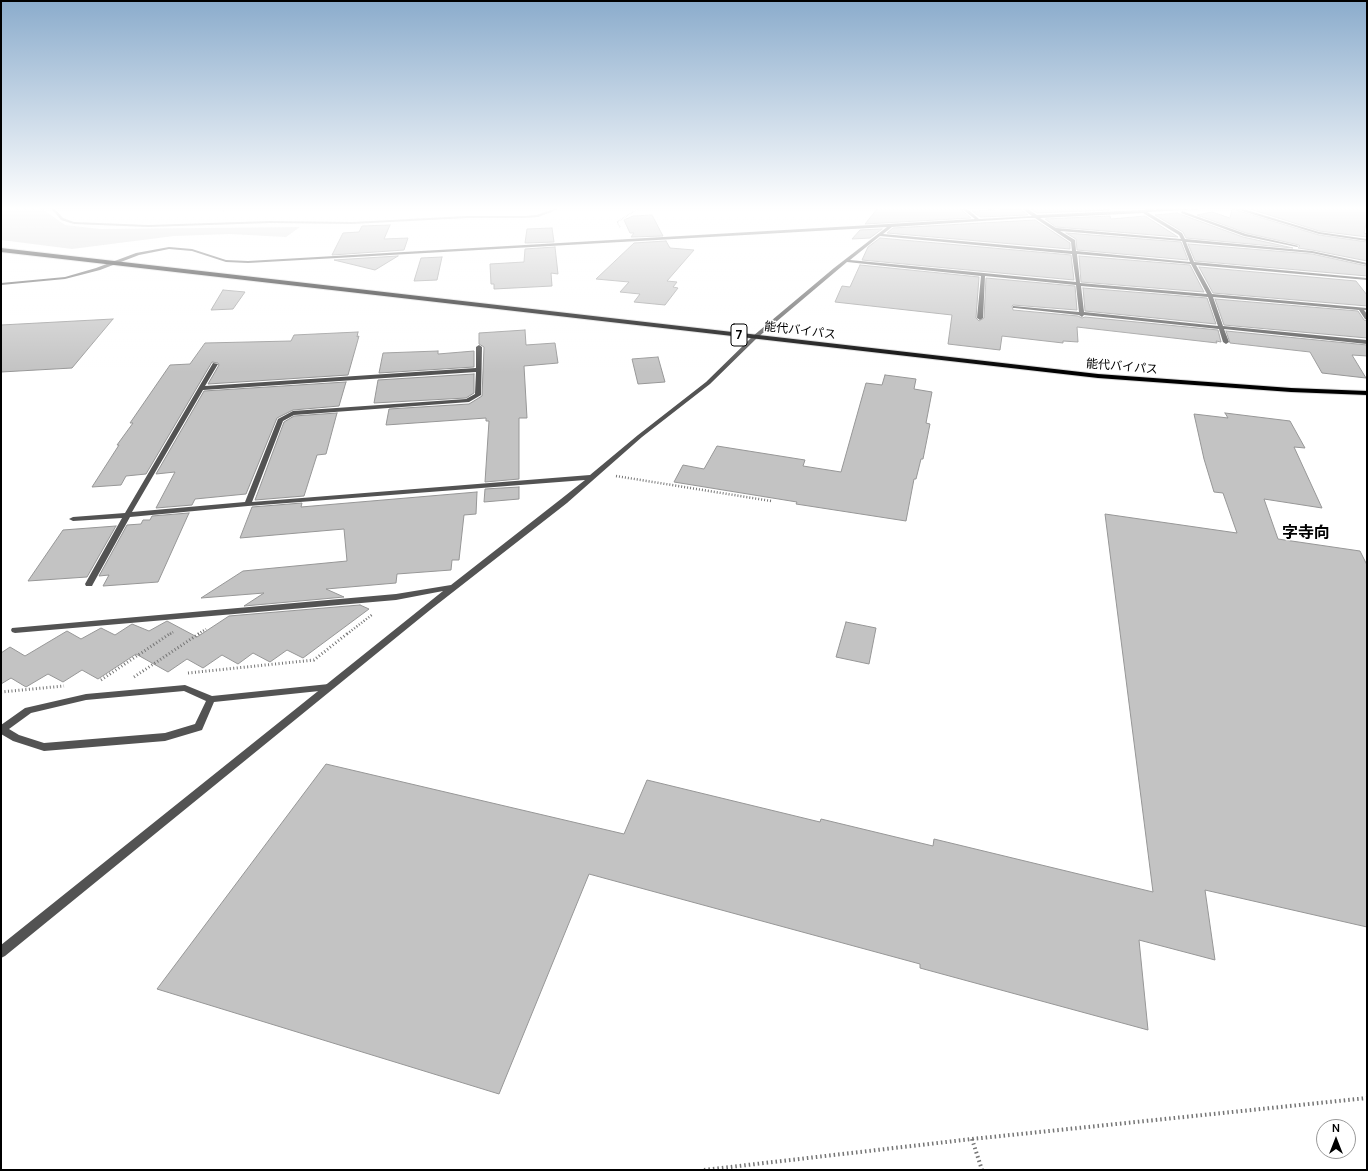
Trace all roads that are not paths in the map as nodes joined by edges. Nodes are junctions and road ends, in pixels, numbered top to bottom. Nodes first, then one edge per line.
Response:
1 (101, 263) edge
2 (116, 263) edge
3 (845, 263) edge
4 (863, 263) edge
5 (1076, 263) edge
6 (1178, 263) edge
7 (112, 264) junction
8 (1193, 264) junction
9 (983, 275) junction
10 (1367, 279) edge
11 (1, 284) edge
12 (1078, 284) junction
13 (1210, 295) junction
14 (1015, 307) dead end
15 (1360, 308) junction
16 (1367, 309) edge
17 (1082, 314) junction
18 (980, 318) dead end
19 (1367, 318) edge
20 (1220, 328) junction
21 (755, 337) junction
22 (1226, 342) dead end
23 (1367, 342) edge
24 (479, 347) dead end
25 (215, 364) dead end
26 (478, 370) junction
27 (201, 388) junction
28 (1367, 393) edge
29 (592, 477) junction
30 (248, 504) junction
31 (127, 515) junction
32 (73, 519) dead end
33 (89, 584) dead end
34 (454, 587) junction
35 (15, 630) dead end
36 (329, 687) junction
37 (211, 699) junction
38 (2, 730) edge
39 (1, 952) edge

1 - 7 highway, 7
2 - 7 street
3 - 21 street
4 - 9 street
5 - 12 street
6 - 8 street
7 - 11 street
7 - 21 highway, 能代バイパス / 7
8 - 10 street
8 - 13 street
9 - 12 street
9 - 18 street
12 - 13 street
12 - 17 street
13 - 15 street
13 - 20 street
14 - 17 street
15 - 16 street
15 - 19 street
17 - 20 street
20 - 22 street
20 - 23 street
21 - 28 highway, 能代バイパス / 7
21 - 29 street
24 - 26 street
25 - 27 street
26 - 27 street
26 - 30 street
27 - 31 street
29 - 30 street
29 - 34 street
30 - 31 street
31 - 32 street
31 - 33 street
34 - 35 street
34 - 36 street
36 - 37 street
36 - 39 street
37 - 38 street
37 - 38 street

